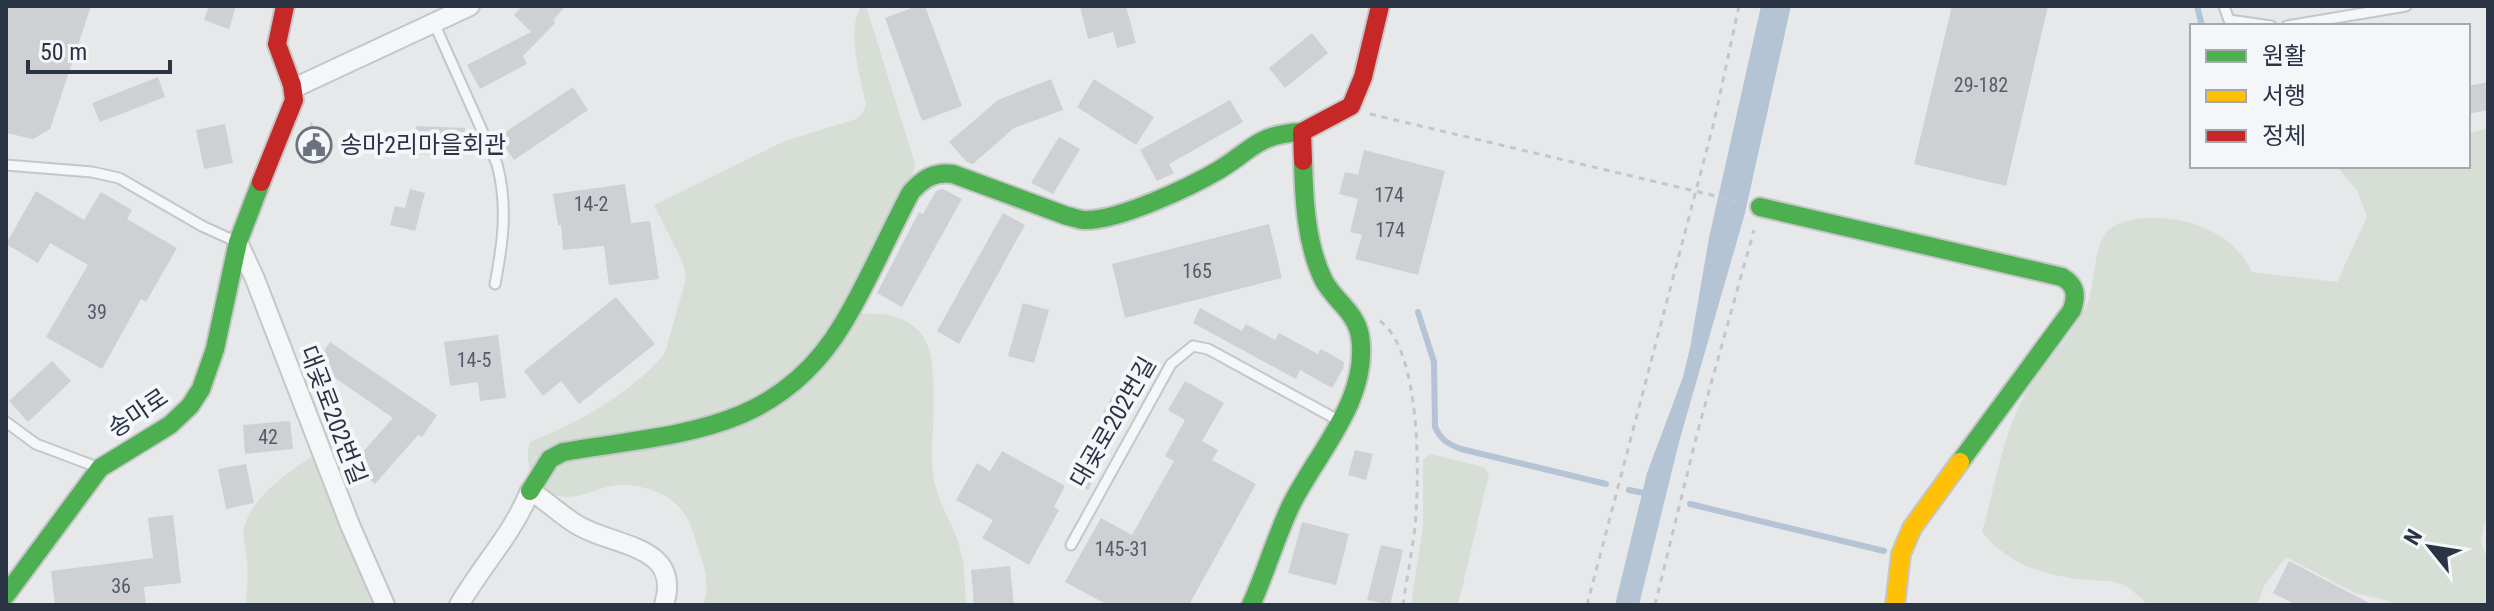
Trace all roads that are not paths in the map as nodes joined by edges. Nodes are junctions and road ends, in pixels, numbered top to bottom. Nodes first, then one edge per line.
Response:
1 (285, 6) edge
2 (470, 6) edge
3 (1380, 6) edge
4 (2224, 6) edge
5 (2406, 6) edge
6 (434, 23) junction
7 (2257, 24) edge
8 (2299, 24) edge
9 (294, 88) junction
10 (1302, 132) junction
11 (6, 165) edge
12 (1760, 207) road end
13 (238, 242) junction
14 (495, 284) dead end
15 (1339, 420) junction
16 (6, 422) edge
17 (100, 468) junction
18 (530, 491) junction
19 (1071, 545) dead end
20 (6, 595) edge
21 (385, 605) edge
22 (459, 605) edge
23 (664, 605) edge
24 (1251, 605) edge
25 (1895, 605) edge

1 - 9 street
2 - 6 street
3 - 10 street
4 - 7 lane
5 - 8 lane
6 - 9 street
6 - 14 lane
9 - 13 street, 송마로
10 - 15 street
10 - 18 street
11 - 13 lane
12 - 25 street
13 - 17 street, 송마로
13 - 21 street, 대곶로202번길
15 - 19 lane, 대곶로202번길
15 - 24 street
16 - 17 lane
17 - 20 street, 송마로
18 - 22 street
18 - 23 street

